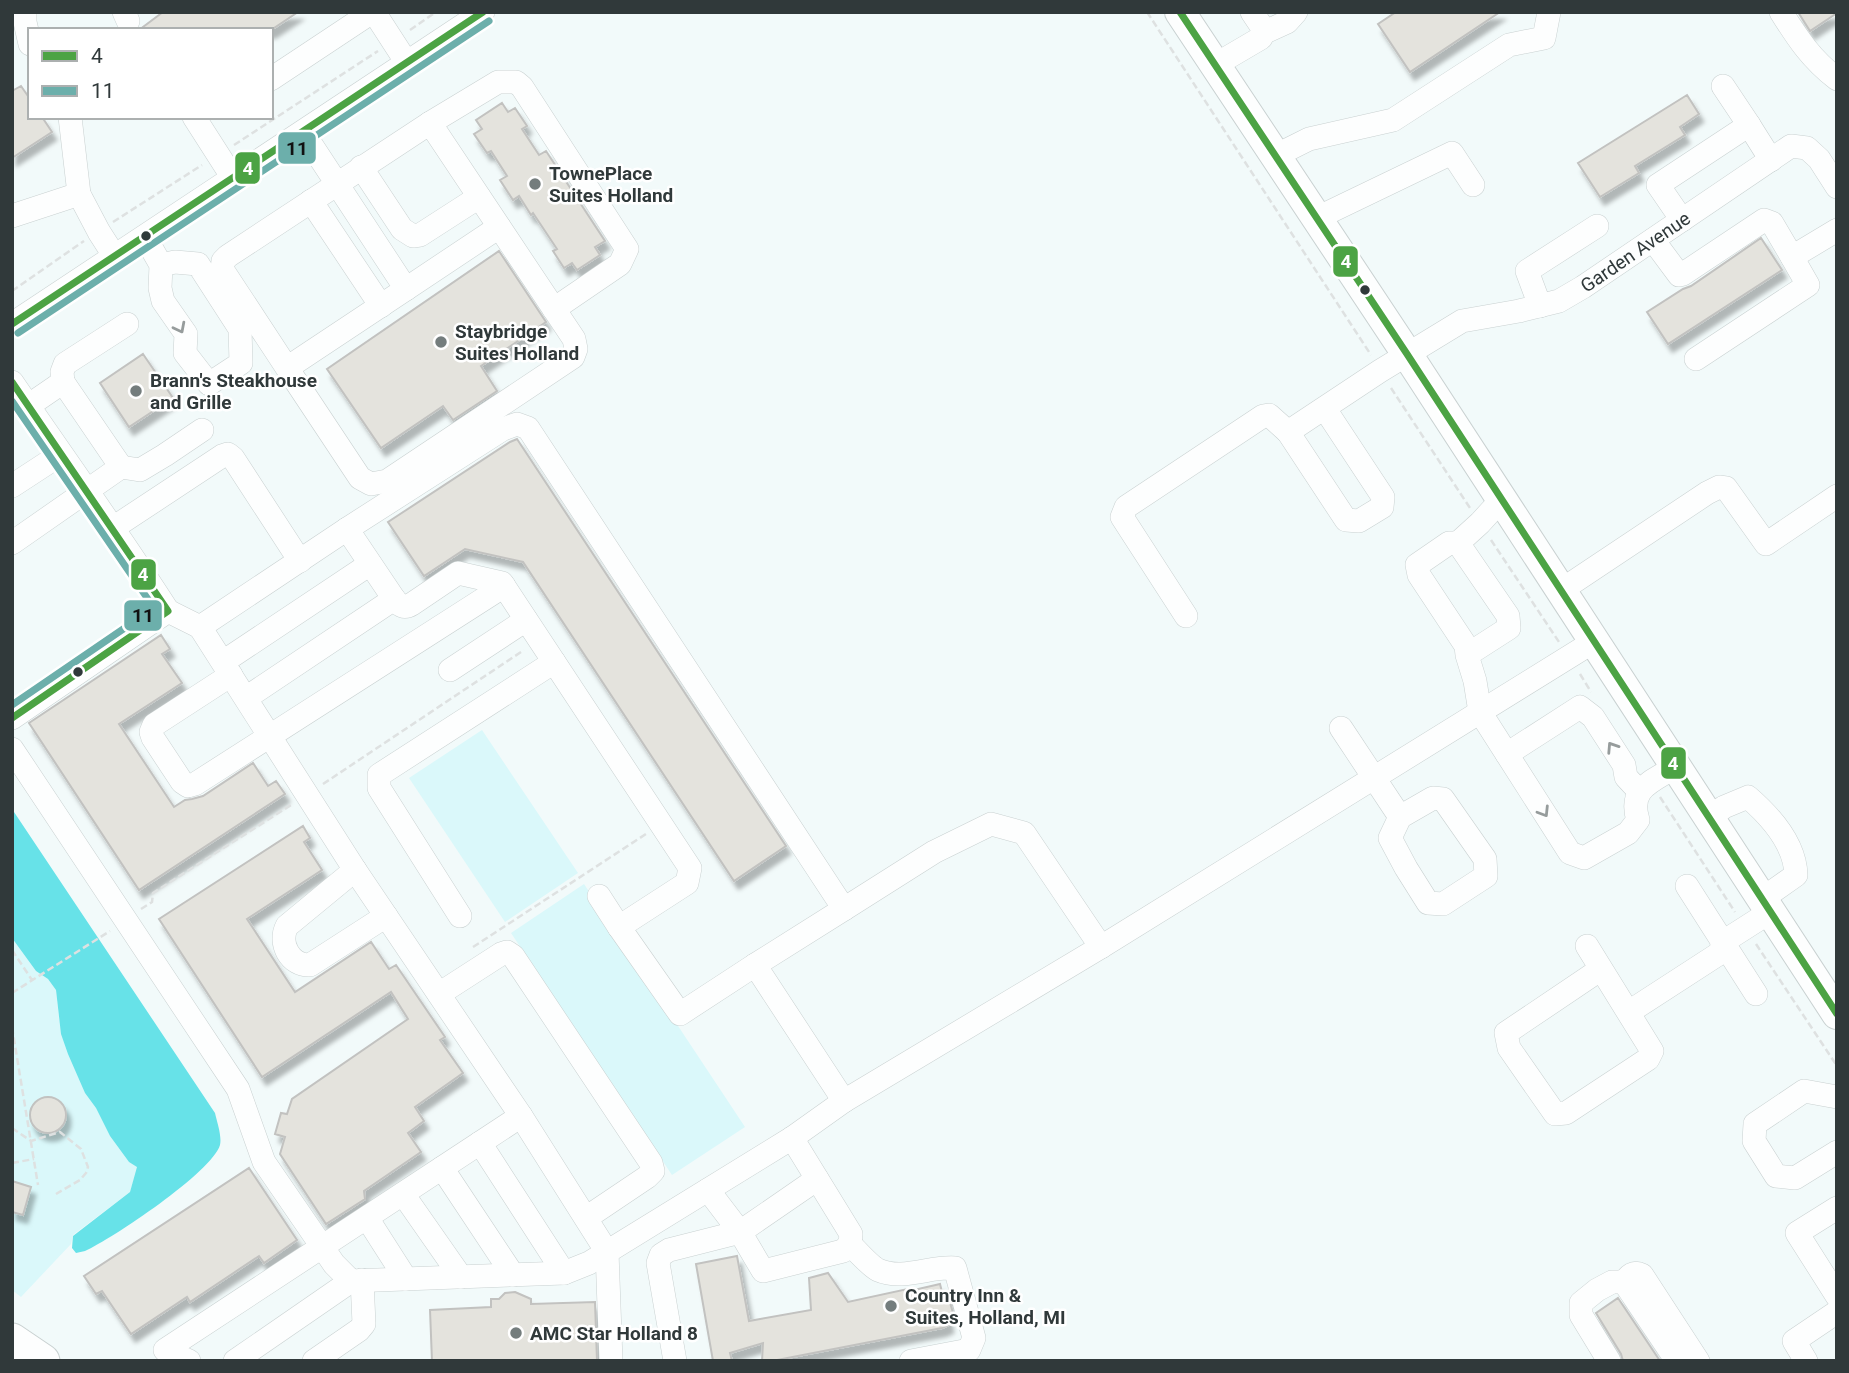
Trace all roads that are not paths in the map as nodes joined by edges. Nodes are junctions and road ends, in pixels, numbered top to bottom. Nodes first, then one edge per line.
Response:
1 (26, 12) edge
2 (373, 12) edge
3 (483, 12) edge
4 (1180, 12) edge
5 (1252, 12) edge
6 (1296, 12) edge
7 (1549, 12) edge
8 (1781, 12) edge
9 (1263, 33) junction
10 (28, 35) edge
11 (407, 63) junction
12 (1215, 65) junction
13 (273, 78) edge
14 (1837, 79) edge
15 (1723, 86) dead end
16 (70, 119) edge
17 (195, 119) edge
18 (430, 123) junction
19 (1749, 125) junction
20 (303, 132) junction
21 (1275, 156) junction
22 (1771, 160) junction
23 (361, 167) junction
24 (233, 178) junction
25 (336, 184) junction
26 (1473, 185) dead end
27 (1837, 187) edge
28 (79, 194) junction
29 (479, 197) junction
30 (311, 201) junction
31 (12, 216) edge
32 (1317, 218) junction
33 (1682, 220) junction
34 (1597, 226) dead end
35 (499, 227) junction
36 (1837, 230) edge
37 (145, 237) junction
38 (1653, 240) junction
39 (115, 257) junction
40 (1792, 257) junction
41 (162, 265) junction
42 (406, 289) junction
43 (381, 306) junction
44 (1541, 306) junction
45 (554, 309) junction
46 (12, 324) edge
47 (127, 324) dead end
48 (1407, 354) junction
49 (1696, 359) dead end
50 (287, 368) junction
51 (63, 382) junction
52 (18, 394) edge
53 (1325, 409) junction
54 (202, 430) dead end
55 (1288, 432) junction
56 (61, 454) junction
57 (121, 467) junction
58 (12, 486) edge
59 (87, 490) junction
60 (1837, 496) edge
61 (1501, 500) junction
62 (114, 528) junction
63 (347, 528) junction
64 (1458, 542) junction
65 (12, 543) edge
66 (300, 561) junction
67 (370, 564) junction
68 (504, 586) junction
69 (1560, 591) junction
70 (403, 602) junction
71 (168, 611) junction
72 (1186, 616) dead end
73 (526, 620) junction
74 (200, 627) junction
75 (430, 633) junction
76 (1581, 649) junction
77 (549, 654) junction
78 (1467, 655) junction
79 (227, 668) junction
80 (450, 670) dead end
81 (246, 698) junction
82 (1480, 712) junction
83 (12, 718) edge
84 (1341, 728) dead end
85 (271, 735) junction
86 (12, 749) edge
87 (1507, 754) junction
88 (1675, 767) junction
89 (1374, 778) junction
90 (1645, 787) junction
91 (1400, 817) junction
92 (1709, 818) junction
93 (355, 870) junction
94 (1687, 886) dead end
95 (598, 896) dead end
96 (1766, 906) junction
97 (844, 909) junction
98 (386, 916) junction
99 (460, 916) dead end
100 (619, 927) junction
101 (1723, 942) junction
102 (1587, 946) dead end
103 (1101, 947) junction
104 (755, 965) junction
105 (1601, 969) junction
106 (439, 994) junction
107 (1756, 994) dead end
108 (1624, 1006) junction
109 (1837, 1014) edge
110 (1837, 1097) edge
111 (844, 1101) junction
112 (521, 1116) junction
113 (792, 1138) junction
114 (480, 1143) junction
115 (1837, 1152) edge
116 (442, 1168) junction
117 (817, 1179) junction
118 (708, 1190) junction
119 (403, 1194) junction
120 (1837, 1208) edge
121 (586, 1218) junction
122 (367, 1219) junction
123 (740, 1232) junction
124 (850, 1244) junction
125 (322, 1248) junction
126 (607, 1252) junction
127 (564, 1273) junction
128 (513, 1275) junction
129 (461, 1277) junction
130 (406, 1279) junction
131 (357, 1280) junction
132 (1624, 1282) junction
133 (1837, 1296) edge
134 (1837, 1312) edge
135 (12, 1342) edge
136 (32, 1361) edge
137 (43, 1361) edge
138 (189, 1361) edge
139 (235, 1361) edge
140 (314, 1361) edge
141 (611, 1361) edge
142 (675, 1361) edge
143 (911, 1361) edge
144 (1609, 1361) edge
145 (1676, 1361) edge
146 (1698, 1361) edge
147 (1806, 1361) edge

1 - 10 street
2 - 11 street
2 - 13 street
3 - 11 street
4 - 12 main road
5 - 9 street
6 - 9 street
7 - 21 street
8 - 14 street
9 - 12 street
11 - 20 street
12 - 21 main road
15 - 19 street
16 - 28 street
17 - 24 street
18 - 23 street
18 - 29 street
18 - 45 street
19 - 22 street
19 - 33 street
20 - 24 street
20 - 25 street
21 - 32 main road
22 - 27 street, Garden Avenue
22 - 33 street, Garden Avenue
23 - 25 street
23 - 29 street
24 - 37 street
25 - 30 street
25 - 42 street
26 - 32 street
28 - 31 street
28 - 39 street
29 - 35 street
30 - 43 street
30 - 50 street
32 - 48 main road
33 - 38 street, Garden Avenue
34 - 44 street
35 - 42 street
35 - 45 street
36 - 40 street
37 - 39 street
37 - 41 street
38 - 40 street
38 - 44 street, Garden Avenue
39 - 46 street
40 - 49 street
41 -> 41 street
42 - 43 street
43 - 50 street
44 - 48 street, Garden Avenue
45 - 50 street
47 - 51 street
48 - 53 street, Garden Avenue
48 - 61 main road
51 - 52 street
51 - 57 street
52 - 56 street
53 - 55 street, Garden Avenue
53 - 55 street
54 - 57 street
55 - 72 street
56 - 58 street
56 - 59 street
57 - 59 street
59 - 62 street
59 - 65 street
60 - 69 street
61 - 64 street
61 - 69 main road
62 - 66 street
62 - 71 street
63 - 66 street
63 - 67 street
63 - 97 street
64 - 78 street
64 - 78 street
66 - 74 street
67 - 70 street
67 - 79 street
68 - 70 street
68 - 73 street
68 - 75 street
69 - 76 main road
70 - 75 street
70 - 81 street
71 - 74 street
71 - 83 street
73 - 77 street
73 - 80 street
74 - 79 street
75 - 85 street
76 - 82 street
76 - 88 main road
77 - 99 street
77 - 100 street
78 - 82 street
79 - 81 street
79 - 85 street
81 - 85 street
82 - 87 street
82 - 89 street
84 - 89 street
85 - 93 street
86 - 125 street
90 -> 87 street
87 -> 90 street
88 - 90 street
88 - 92 main road
89 - 91 street
89 - 103 street
91 - 91 street
92 - 96 main road
92 - 96 street
93 - 98 street
93 - 98 street
94 - 101 street
95 - 100 street
96 - 101 street
96 - 109 main road
97 - 103 street
97 - 104 street
98 - 106 street
100 - 104 street
101 - 107 street
101 - 108 street
102 - 105 street
103 - 111 street
104 - 111 street
105 - 108 street
105 - 108 street
106 - 112 street
106 - 121 street
110 - 115 street
111 - 113 street
112 - 114 street
112 - 121 street
113 - 117 street
113 - 118 street
114 - 116 street
114 - 127 street
116 - 119 street
116 - 128 street
117 - 123 street
117 - 124 street
118 - 123 street
118 - 126 street
119 - 122 street
119 - 129 street
120 - 133 street
121 - 126 street
122 - 125 street
122 - 130 street
123 - 124 street
123 - 142 street
124 - 143 street
125 - 131 street
125 - 138 street
126 - 127 street
126 - 141 street
127 - 128 street
128 - 129 street
129 - 130 street
130 - 131 street
131 - 139 street
131 - 140 street
132 - 144 street
132 - 145 street
132 - 146 street
134 - 147 street
135 - 136 highway
135 - 137 highway

